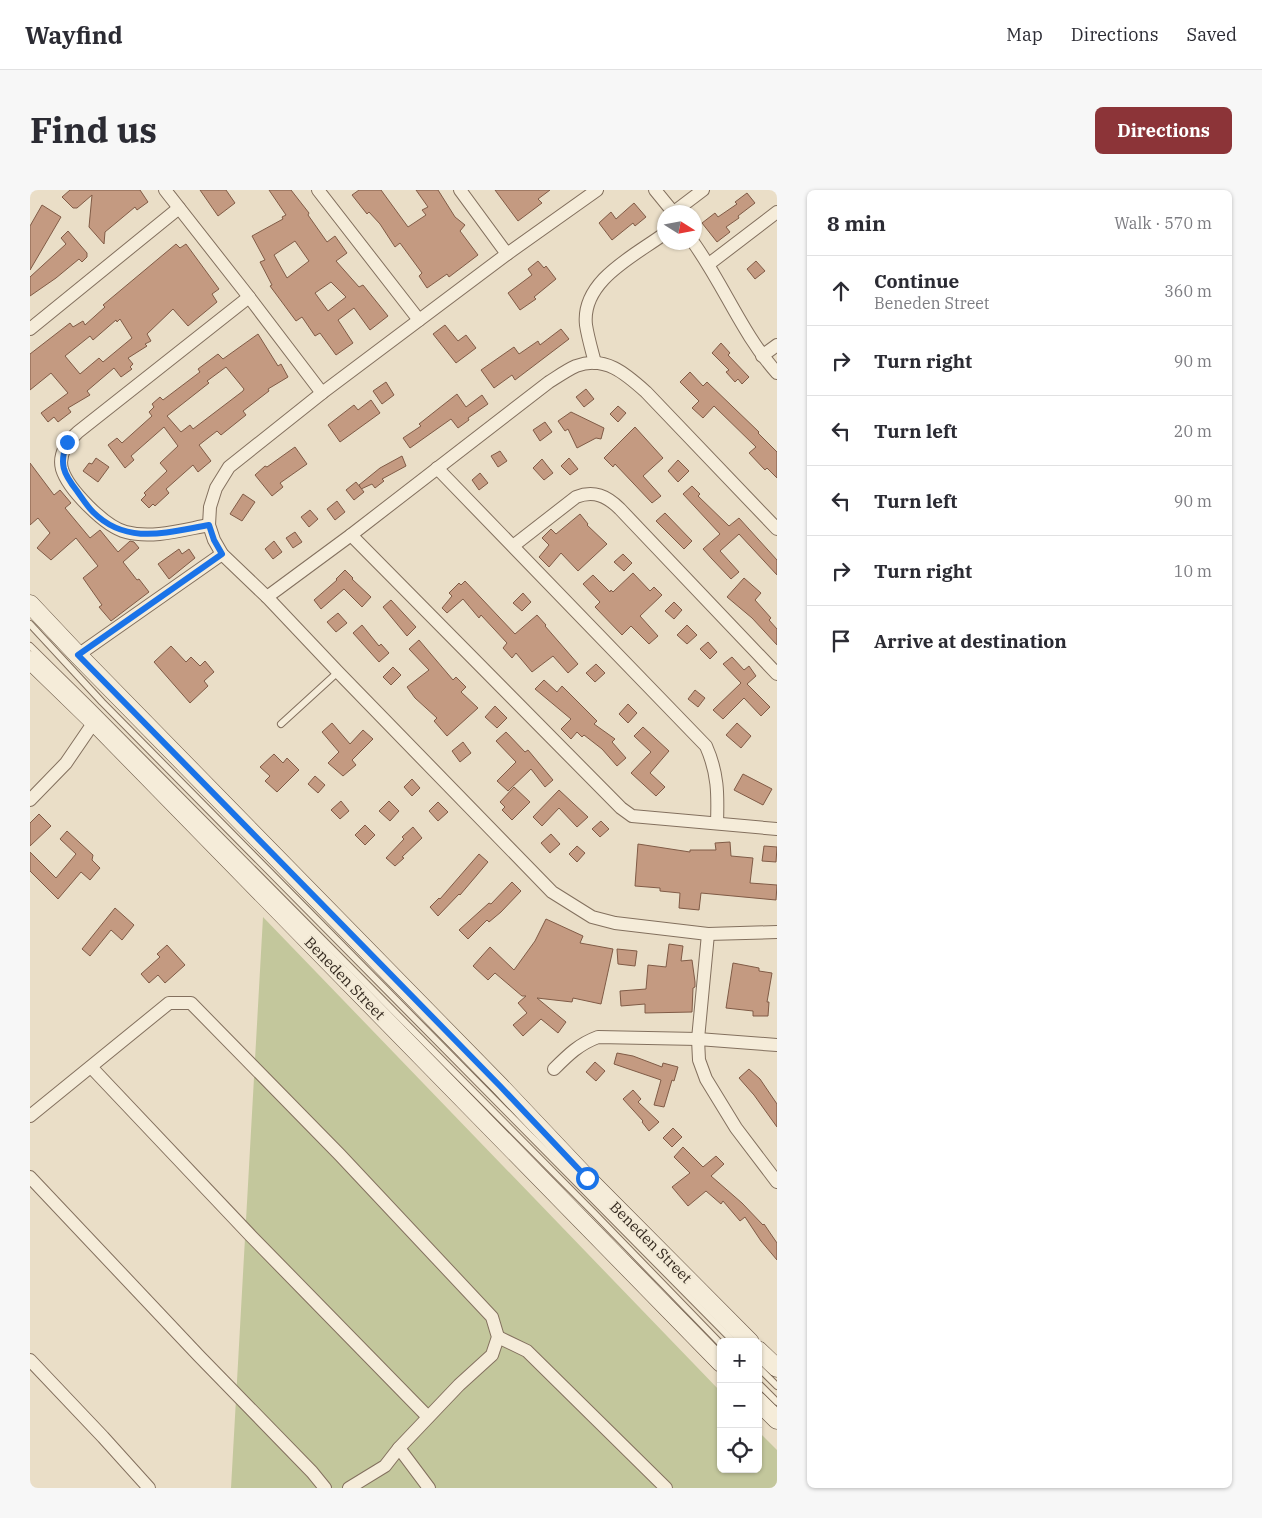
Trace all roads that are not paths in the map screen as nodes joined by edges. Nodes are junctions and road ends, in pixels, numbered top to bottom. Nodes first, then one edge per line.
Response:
1 (165, 190) edge
2 (318, 190) edge
3 (460, 190) edge
4 (597, 190) edge
5 (655, 190) edge
6 (703, 190) edge
7 (668, 205) edge
8 (683, 205) edge
9 (178, 208) junction
10 (777, 212) edge
11 (657, 239) edge
12 (699, 250) edge
13 (507, 254) junction
14 (709, 264) junction
15 (249, 297) junction
16 (419, 320) junction
17 (30, 329) edge
18 (777, 345) edge
19 (762, 356) junction
20 (595, 363) junction
21 (777, 373) edge
22 (322, 393) junction
23 (437, 468) junction
24 (209, 525) junction
25 (777, 529) edge
26 (351, 535) junction
27 (513, 546) junction
28 (222, 554) junction
29 (267, 596) junction
30 (30, 604) edge
31 (30, 624) edge
32 (30, 646) edge
33 (78, 655) junction
34 (30, 660) edge
35 (338, 672) junction
36 (777, 674) edge
37 (94, 722) junction
38 (282, 724) dead end
39 (30, 800) edge
40 (717, 823) junction
41 (777, 829) edge
42 (777, 932) edge
43 (708, 934) junction
44 (698, 1039) junction
45 (777, 1045) edge
46 (91, 1066) junction
47 (554, 1069) dead end
48 (30, 1116) edge
49 (30, 1177) edge
50 (777, 1182) edge
51 (498, 1337) junction
52 (730, 1338) edge
53 (746, 1338) edge
54 (717, 1340) edge
55 (762, 1354) edge
56 (717, 1359) edge
57 (30, 1360) edge
58 (777, 1368) edge
59 (762, 1371) edge
60 (777, 1386) edge
61 (762, 1387) edge
62 (777, 1402) edge
63 (762, 1405) edge
64 (428, 1417) junction
65 (777, 1420) edge
66 (399, 1448) junction
67 (149, 1488) edge
68 (325, 1488) edge
69 (349, 1488) edge
70 (429, 1488) edge
71 (666, 1488) edge

1 - 9 street
2 - 16 street
3 - 13 street
4 - 13 street
5 - 7 street
6 - 8 street
9 - 15 street
9 - 17 street
10 - 14 street
11 - 20 street
12 - 14 street
13 - 16 street
14 - 19 street
15 - 22 street
15 - 24 street
16 - 22 street
18 - 19 street
19 - 21 street
20 - 23 street
20 - 25 street
22 - 24 street
23 - 26 street
23 - 27 street
24 - 28 street
26 - 29 street
26 - 40 street
27 - 36 street
27 - 40 street
28 - 29 street
28 - 33 street
29 - 35 street
30 - 33 main road, Beneden Street
31 - 52 lane
32 - 54 lane
33 - 53 main road, Beneden Street
34 - 37 main road, Beneden Street
35 - 38 lane
35 - 43 street
37 - 39 street
37 - 56 main road, Beneden Street
40 - 41 street
42 - 43 street
43 - 44 street
44 - 45 street
44 - 47 street
44 - 50 street
46 - 48 street
46 - 51 street
46 - 64 street
49 - 68 street
51 - 64 street
51 - 71 street
55 - 58 main road
57 - 67 street
59 - 60 lane
61 - 62 lane
63 - 65 main road
64 - 66 street
66 - 69 street
66 - 70 street

